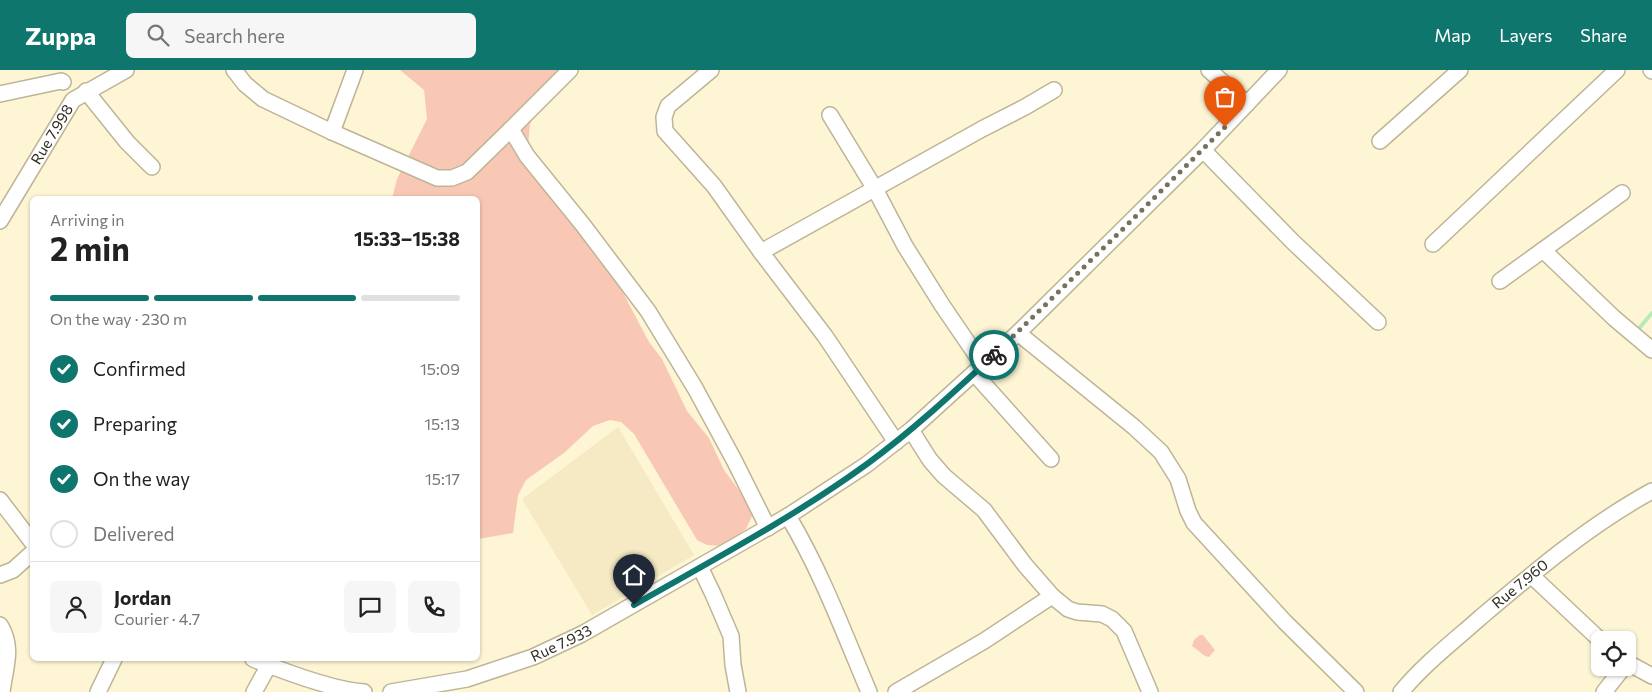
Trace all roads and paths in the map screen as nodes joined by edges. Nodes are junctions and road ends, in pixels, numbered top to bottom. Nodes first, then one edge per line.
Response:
1 (126, 70) edge
2 (234, 70) edge
3 (355, 70) edge
4 (570, 70) edge
5 (712, 70) edge
6 (1209, 70) edge
7 (1279, 70) edge
8 (1460, 70) edge
9 (1617, 70) edge
10 (62, 76) edge
11 (1054, 90) dead end
12 (86, 91) junction
13 (0, 94) edge
14 (73, 100) junction
15 (1247, 104) junction
16 (830, 114) dead end
17 (512, 130) junction
18 (332, 132) junction
19 (1380, 141) dead end
20 (1203, 150) junction
21 (152, 167) dead end
22 (875, 189) junction
23 (1622, 193) dead end
24 (0, 221) edge
25 (1433, 244) dead end
26 (1543, 250) junction
27 (761, 252) junction
28 (1500, 281) dead end
29 (1378, 322) dead end
30 (1018, 333) junction
31 (1652, 350) edge
32 (979, 369) junction
33 (912, 430) junction
34 (896, 442) junction
35 (1051, 459) dead end
36 (1652, 491) edge
37 (0, 500) edge
38 (788, 516) junction
39 (768, 528) junction
40 (30, 539) edge
41 (30, 555) edge
42 (700, 568) junction
43 (0, 576) edge
44 (1532, 576) junction
45 (1052, 596) junction
46 (0, 625) edge
47 (1591, 632) edge
48 (113, 661) edge
49 (270, 662) edge
50 (1636, 667) edge
51 (1617, 676) edge
52 (1652, 676) edge
53 (468, 685) edge
54 (2, 692) edge
55 (98, 692) edge
56 (254, 692) edge
57 (364, 692) edge
58 (392, 692) edge
59 (738, 692) edge
60 (869, 692) edge
61 (896, 692) edge
62 (1150, 692) edge
63 (1356, 692) edge
64 (1401, 692) edge
65 (1604, 692) edge

1 - 12 street, Rue 7.998
2 - 18 street
3 - 18 street
4 - 17 street
5 - 27 street
6 - 15 street
7 - 15 street, Rue 7.933
8 - 19 street
9 - 25 street
10 - 13 street
10 - 14 street
11 - 22 street
12 - 14 street, Rue 7.998
12 - 21 street
14 - 24 street, Rue 7.998
15 - 20 street, Rue 7.933
16 - 22 street
17 - 18 street
17 - 39 street
20 - 29 street
20 - 30 street, Rue 7.933
22 - 27 street
22 - 32 street
23 - 26 street
26 - 28 street
26 - 31 street
27 - 34 street
30 - 32 street, Rue 7.933
30 - 63 street
32 - 33 street, Rue 7.933
32 - 35 street
33 - 34 street, Rue 7.933
33 - 45 street
34 - 38 street, Rue 7.933
36 - 44 street, Rue 7.960
37 - 40 street
38 - 39 street, Rue 7.933
38 - 60 street
39 - 42 street, Rue 7.933
41 - 43 street
42 - 53 street, Rue 7.933
42 - 59 street
44 - 47 street
44 - 64 street, Rue 7.960
45 - 61 street
45 - 62 street
46 - 54 street
48 - 55 street
49 - 56 street
49 - 57 street
50 - 52 street
51 - 65 street
53 - 58 street, Rue 7.933

